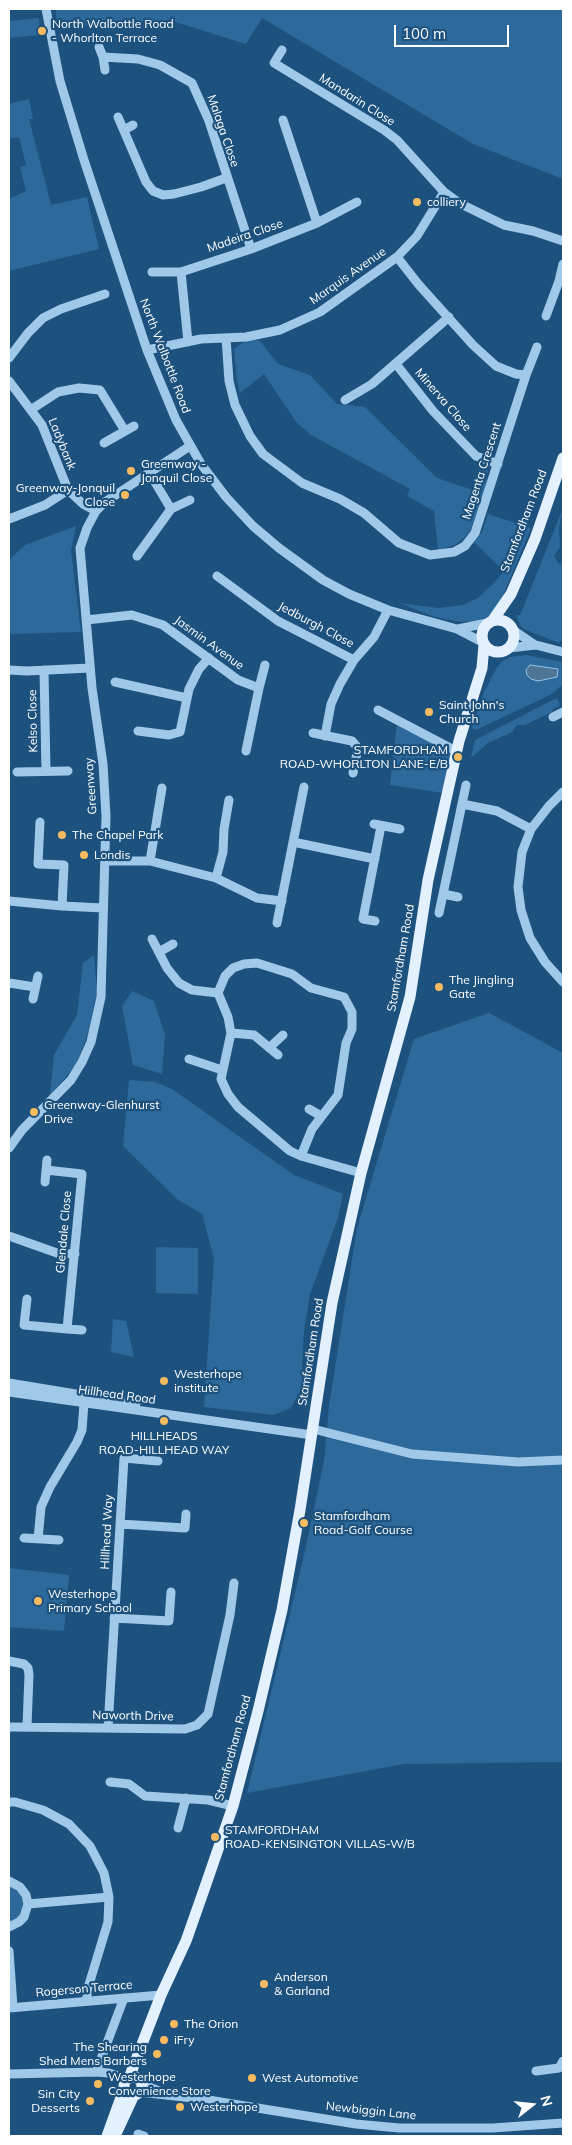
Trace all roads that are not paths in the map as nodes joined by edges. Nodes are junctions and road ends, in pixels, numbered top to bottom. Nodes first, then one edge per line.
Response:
1 (46, 9) edge
2 (99, 47) dead end
3 (282, 50) dead end
4 (103, 57) junction
5 (105, 70) dead end
6 (118, 117) dead end
7 (288, 123) dead end
8 (133, 125) dead end
9 (124, 130) junction
10 (226, 178) junction
11 (444, 192) junction
12 (357, 202) dead end
13 (317, 223) junction
14 (563, 241) edge
15 (251, 249) junction
16 (397, 257) junction
17 (563, 264) edge
18 (152, 272) dead end
19 (181, 272) junction
20 (105, 294) dead end
21 (546, 316) dead end
22 (449, 317) junction
23 (226, 338) junction
24 (188, 342) junction
25 (537, 347) dead end
26 (147, 350) junction
27 (9, 358) edge
28 (396, 364) junction
29 (526, 375) junction
30 (9, 381) edge
31 (345, 400) dead end
32 (32, 410) junction
33 (104, 443) dead end
34 (190, 446) junction
35 (563, 458) edge
36 (498, 464) junction
37 (149, 472) junction
38 (68, 490) junction
39 (190, 500) dead end
40 (171, 509) junction
41 (96, 511) junction
42 (9, 519) edge
43 (137, 556) dead end
44 (217, 576) dead end
45 (511, 594) junction
46 (388, 610) junction
47 (86, 620) junction
48 (490, 622) junction
49 (512, 627) junction
50 (458, 629) junction
51 (483, 643) junction
52 (536, 646) junction
53 (504, 650) junction
54 (563, 652) edge
55 (209, 658) junction
56 (354, 660) junction
57 (265, 665) dead end
58 (90, 668) junction
59 (482, 668) junction
60 (9, 670) edge
61 (44, 670) junction
62 (115, 682) dead end
63 (258, 688) junction
64 (187, 698) junction
65 (378, 710) dead end
66 (563, 712) edge
67 (553, 716) dead end
68 (138, 731) dead end
69 (313, 733) dead end
70 (325, 736) junction
71 (456, 750) junction
72 (246, 751) dead end
73 (46, 771) junction
74 (68, 771) dead end
75 (17, 772) dead end
76 (353, 772) dead end
77 (466, 785) dead end
78 (304, 787) dead end
79 (162, 788) dead end
80 (563, 794) edge
81 (229, 800) dead end
82 (462, 804) junction
83 (40, 822) dead end
84 (531, 828) junction
85 (400, 829) dead end
86 (293, 842) junction
87 (374, 859) junction
88 (105, 861) junction
89 (150, 861) junction
90 (216, 878) junction
91 (443, 894) junction
92 (458, 897) dead end
93 (9, 901) edge
94 (282, 901) junction
95 (62, 906) junction
96 (103, 908) junction
97 (439, 913) dead end
98 (375, 921) dead end
99 (277, 923) dead end
100 (152, 938) dead end
101 (173, 944) dead end
102 (159, 952) junction
103 (38, 976) dead end
104 (563, 982) edge
105 (9, 983) edge
106 (35, 987) junction
107 (218, 993) junction
108 (34, 999) dead end
109 (231, 1033) junction
110 (283, 1035) dead end
111 (269, 1048) junction
112 (278, 1055) dead end
113 (189, 1059) dead end
114 (222, 1070) junction
115 (309, 1110) dead end
116 (321, 1116) junction
117 (9, 1148) edge
118 (301, 1156) junction
119 (47, 1160) dead end
120 (46, 1170) junction
121 (361, 1173) junction
122 (45, 1182) dead end
123 (9, 1236) edge
124 (74, 1254) junction
125 (26, 1299) dead end
126 (68, 1329) junction
127 (82, 1330) dead end
128 (9, 1383) edge
129 (9, 1392) edge
130 (79, 1394) junction
131 (92, 1396) junction
132 (84, 1403) junction
133 (259, 1427) junction
134 (312, 1432) junction
135 (158, 1460) dead end
136 (563, 1460) edge
137 (186, 1514) dead end
138 (120, 1524) junction
139 (24, 1538) dead end
140 (38, 1539) junction
141 (59, 1540) dead end
142 (234, 1583) dead end
143 (171, 1592) dead end
144 (114, 1618) junction
145 (9, 1661) edge
146 (27, 1726) junction
147 (9, 1727) edge
148 (108, 1728) junction
149 (110, 1782) dead end
150 (186, 1798) junction
151 (9, 1802) edge
152 (233, 1806) junction
153 (178, 1828) dead end
154 (9, 1881) edge
155 (109, 1897) junction
156 (28, 1904) junction
157 (9, 1927) edge
158 (9, 1952) edge
159 (161, 1995) junction
160 (124, 1998) junction
161 (87, 2001) junction
162 (11, 2007) edge
163 (562, 2068) edge
164 (536, 2071) dead end
165 (96, 2072) junction
166 (9, 2074) edge
167 (132, 2085) junction
168 (156, 2095) junction
169 (177, 2097) junction
170 (129, 2106) junction
171 (563, 2123) edge
172 (399, 2132) edge
173 (107, 2136) edge
174 (115, 2136) edge

1 - 26 street, North Walbottle Road
2 - 4 street
3 - 11 street, Mandarin Close
4 - 5 street
4 - 10 street, Malaga Close
6 - 9 street
7 - 13 street
8 - 9 street
9 - 10 street
10 - 15 street, Malaga Close
11 - 14 street, Mandarin Close
11 - 16 street, Marquis Avenue
12 - 13 street, Madeira Close
13 - 15 street, Madeira Close
15 - 19 street, Madeira Close
16 - 22 street
16 - 23 street, Marquis Avenue
17 - 21 street
18 - 19 street, Madeira Close
19 - 24 street
20 - 27 street
22 - 28 street, Minerva Close
22 - 29 street
23 - 24 street, Marquis Avenue
23 - 36 street, Magenta Crescent
24 - 26 street, Marquis Avenue
25 - 29 street, Magenta Crescent
26 - 34 street, North Walbottle Road
28 - 31 street, Minerva Close
28 - 36 street, Minerva Close
29 - 36 street, Magenta Crescent
30 - 32 street, Ladybank
32 - 33 street
32 - 38 street, Ladybank
34 - 37 street, Greenway
34 - 46 street, North Walbottle Road
35 - 45 main road, Stamfordham Road
37 - 40 street
37 - 41 street, Greenway
38 - 41 street, Ladybank
38 - 42 street
39 - 40 street
40 - 43 street
41 - 47 street, Greenway
44 - 56 street, Jedburgh Close
45 - 48 main road, Stamfordham Road
45 - 49 main road, Stamfordham Road
46 - 50 street, North Walbottle Road
46 - 56 street, Jedburgh Close
47 - 55 street, Jasmin Avenue
47 - 58 street, Greenway
48 - 49 main road
48 - 50 street, North Walbottle Road
48 - 51 main road
49 - 52 street
49 - 53 main road
50 - 51 street, North Walbottle Road
51 - 53 main road
51 - 59 main road, Stamfordham Road
52 - 53 street
52 - 54 street
53 - 59 main road
55 - 63 street, Jasmin Avenue
55 - 64 street
56 - 70 street, Jedburgh Close
57 - 63 street
58 - 61 street
58 - 88 street, Greenway
59 - 71 main road, Stamfordham Road
60 - 61 street
61 - 73 street, Kelso Close
62 - 64 street
63 - 72 street
64 - 68 street
65 - 71 street
66 - 67 street
69 - 70 street
70 - 76 street
71 - 121 main road, Stamfordham Road
73 - 74 street, Kelso Close
73 - 75 street, Kelso Close
77 - 82 street
78 - 86 street
79 - 89 street
80 - 84 street
81 - 90 street
82 - 84 street
82 - 91 street
83 - 95 street
84 - 104 street
85 - 87 street
86 - 87 street
86 - 94 street
87 - 98 street
88 - 89 street
88 - 96 street, Greenway
89 - 90 street
90 - 94 street
91 - 92 street
91 - 97 street
93 - 95 street
94 - 99 street
95 - 96 street
96 - 117 street, Greenway
100 - 102 street
101 - 102 street
102 - 107 street
103 - 106 street
105 - 106 street
106 - 108 street
107 - 109 street
107 - 116 street
109 - 111 street
109 - 114 street
110 - 111 street
111 - 112 street
113 - 114 street
114 - 118 street
115 - 116 street
116 - 118 street
118 - 121 street
119 - 120 street, Glendale Close
120 - 122 street, Glendale Close
120 - 124 street, Glendale Close
121 - 134 main road, Stamfordham Road
123 - 124 street
124 - 126 street, Glendale Close
125 - 126 street
126 - 127 street
128 - 130 street
129 - 132 street, Hillhead Road
130 - 131 street
130 - 132 street
131 - 132 street
131 - 133 street
132 - 133 street, Hillhead Road
132 - 140 street
133 - 134 street, Hillhead Road
134 - 136 street, Hillhead Road
134 - 152 main road, Stamfordham Road
135 - 138 street, Hillhead Way
137 - 138 street
138 - 144 street, Hillhead Way
139 - 140 street
140 - 141 street
142 - 148 street, Naworth Drive
143 - 144 street
144 - 148 street, Hillhead Way
145 - 146 street
146 - 147 street, Naworth Drive
146 - 148 street, Naworth Drive
149 - 150 street
150 - 152 street
150 - 153 street
151 - 155 street
152 - 159 main road, Stamfordham Road
154 - 156 street
155 - 156 street
155 - 161 street
156 - 157 street
158 - 162 street
159 - 160 street, Rogerson Terrace
159 - 167 main road, Stamfordham Road
160 - 161 street, Rogerson Terrace
160 - 165 street
161 - 162 street, Rogerson Terrace
163 - 164 street
165 - 166 street
165 - 167 street
167 - 168 street, Newbiggin Lane
167 - 169 street, Newbiggin Lane
167 - 170 main road, Stamfordham Road
167 - 173 main road, Stamfordham Road
168 - 169 street, Newbiggin Lane
168 - 170 street
169 - 172 street, Newbiggin Lane
170 - 174 main road, Stamfordham Road
171 - 172 street, Newbiggin Lane

